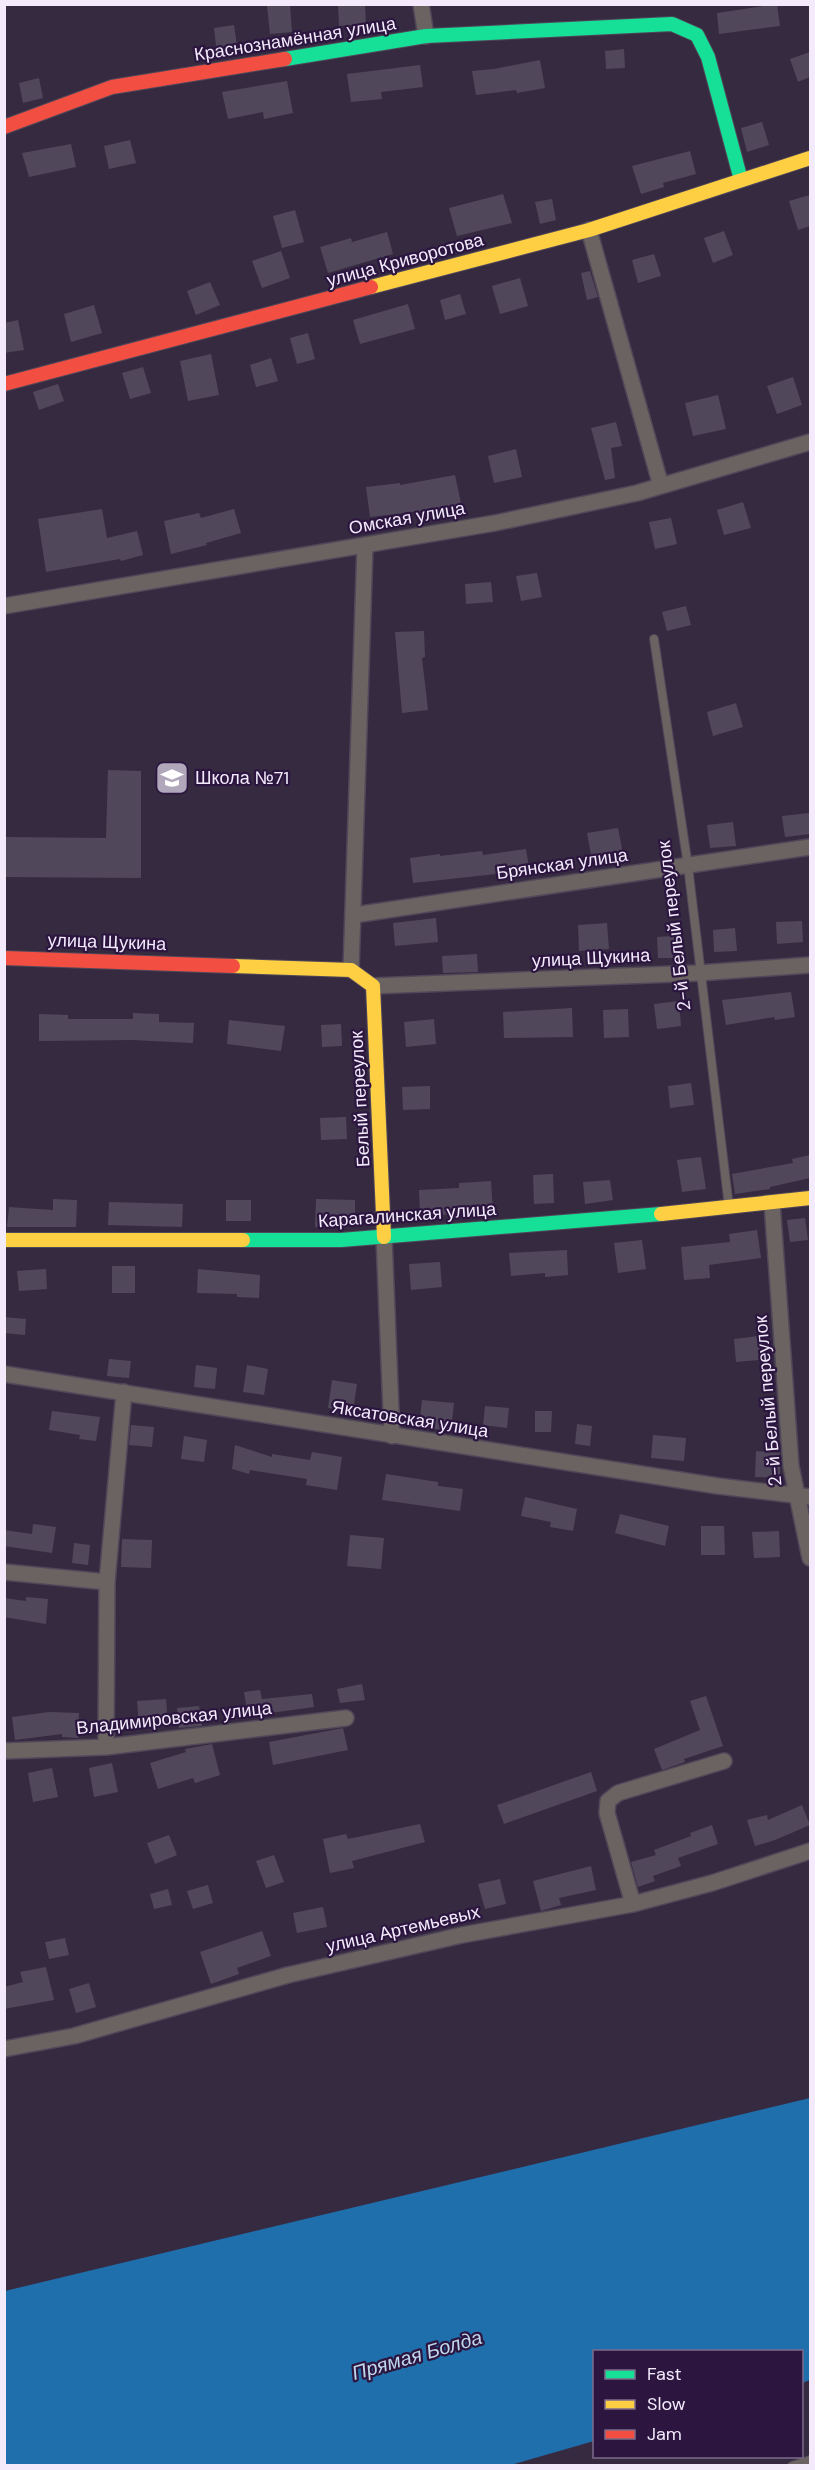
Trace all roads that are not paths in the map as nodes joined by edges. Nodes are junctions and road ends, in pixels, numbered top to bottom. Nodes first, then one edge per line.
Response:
1 (421, 4) edge
2 (426, 36) junction
3 (4, 127) edge
4 (810, 158) edge
5 (741, 180) junction
6 (589, 230) junction
7 (4, 384) edge
8 (810, 442) edge
9 (661, 486) junction
10 (365, 546) junction
11 (4, 606) edge
12 (654, 639) dead end
13 (810, 847) edge
14 (688, 866) junction
15 (354, 915) junction
16 (4, 958) edge
17 (810, 965) edge
18 (351, 970) junction
19 (699, 973) junction
20 (373, 986) junction
21 (810, 1198) edge
22 (772, 1203) junction
23 (729, 1208) junction
24 (384, 1237) junction
25 (4, 1240) edge
26 (4, 1374) edge
27 (124, 1392) junction
28 (392, 1436) junction
29 (803, 1497) edge
30 (810, 1558) edge
31 (4, 1572) edge
32 (107, 1582) junction
33 (346, 1718) dead end
34 (106, 1747) junction
35 (4, 1751) edge
36 (724, 1761) dead end
37 (810, 1851) edge
38 (633, 1904) junction
39 (4, 2049) edge
40 (810, 2460) edge
41 (792, 2466) edge

1 - 2 street
2 - 3 street, Краснознамённая улица
2 - 5 street, Краснознамённая улица
4 - 5 street, улица Криворотова
5 - 6 street, улица Криворотова
6 - 7 street, улица Криворотова
6 - 9 street
8 - 9 street, Омская улица
9 - 10 street, Омская улица
10 - 11 street, Омская улица
10 - 15 street
12 - 14 lane, 2-й Белый переулок
13 - 14 street, Брянская улица
14 - 15 street, Брянская улица
14 - 19 lane, 2-й Белый переулок
15 - 18 street
16 - 18 street, улица Щукина
17 - 19 street, улица Щукина
18 - 20 street
19 - 20 street, улица Щукина
19 - 23 lane, 2-й Белый переулок
20 - 24 street, Белый переулок
21 - 22 street, Карагалинская улица
22 - 23 street, Карагалинская улица
22 - 29 street, 2-й Белый переулок
23 - 24 street, Карагалинская улица
24 - 25 street, Карагалинская улица
24 - 28 street
26 - 27 street, Яксатовская улица
27 - 28 street, Яксатовская улица
27 - 32 street
28 - 29 street, Яксатовская улица
29 - 30 street, 2-й Белый переулок
31 - 32 street
32 - 34 street
33 - 34 street, Владимировская улица
34 - 35 street, Владимировская улица
36 - 38 street
37 - 38 street, улица Артемьевых
38 - 39 street, улица Артемьевых
40 - 41 lane

